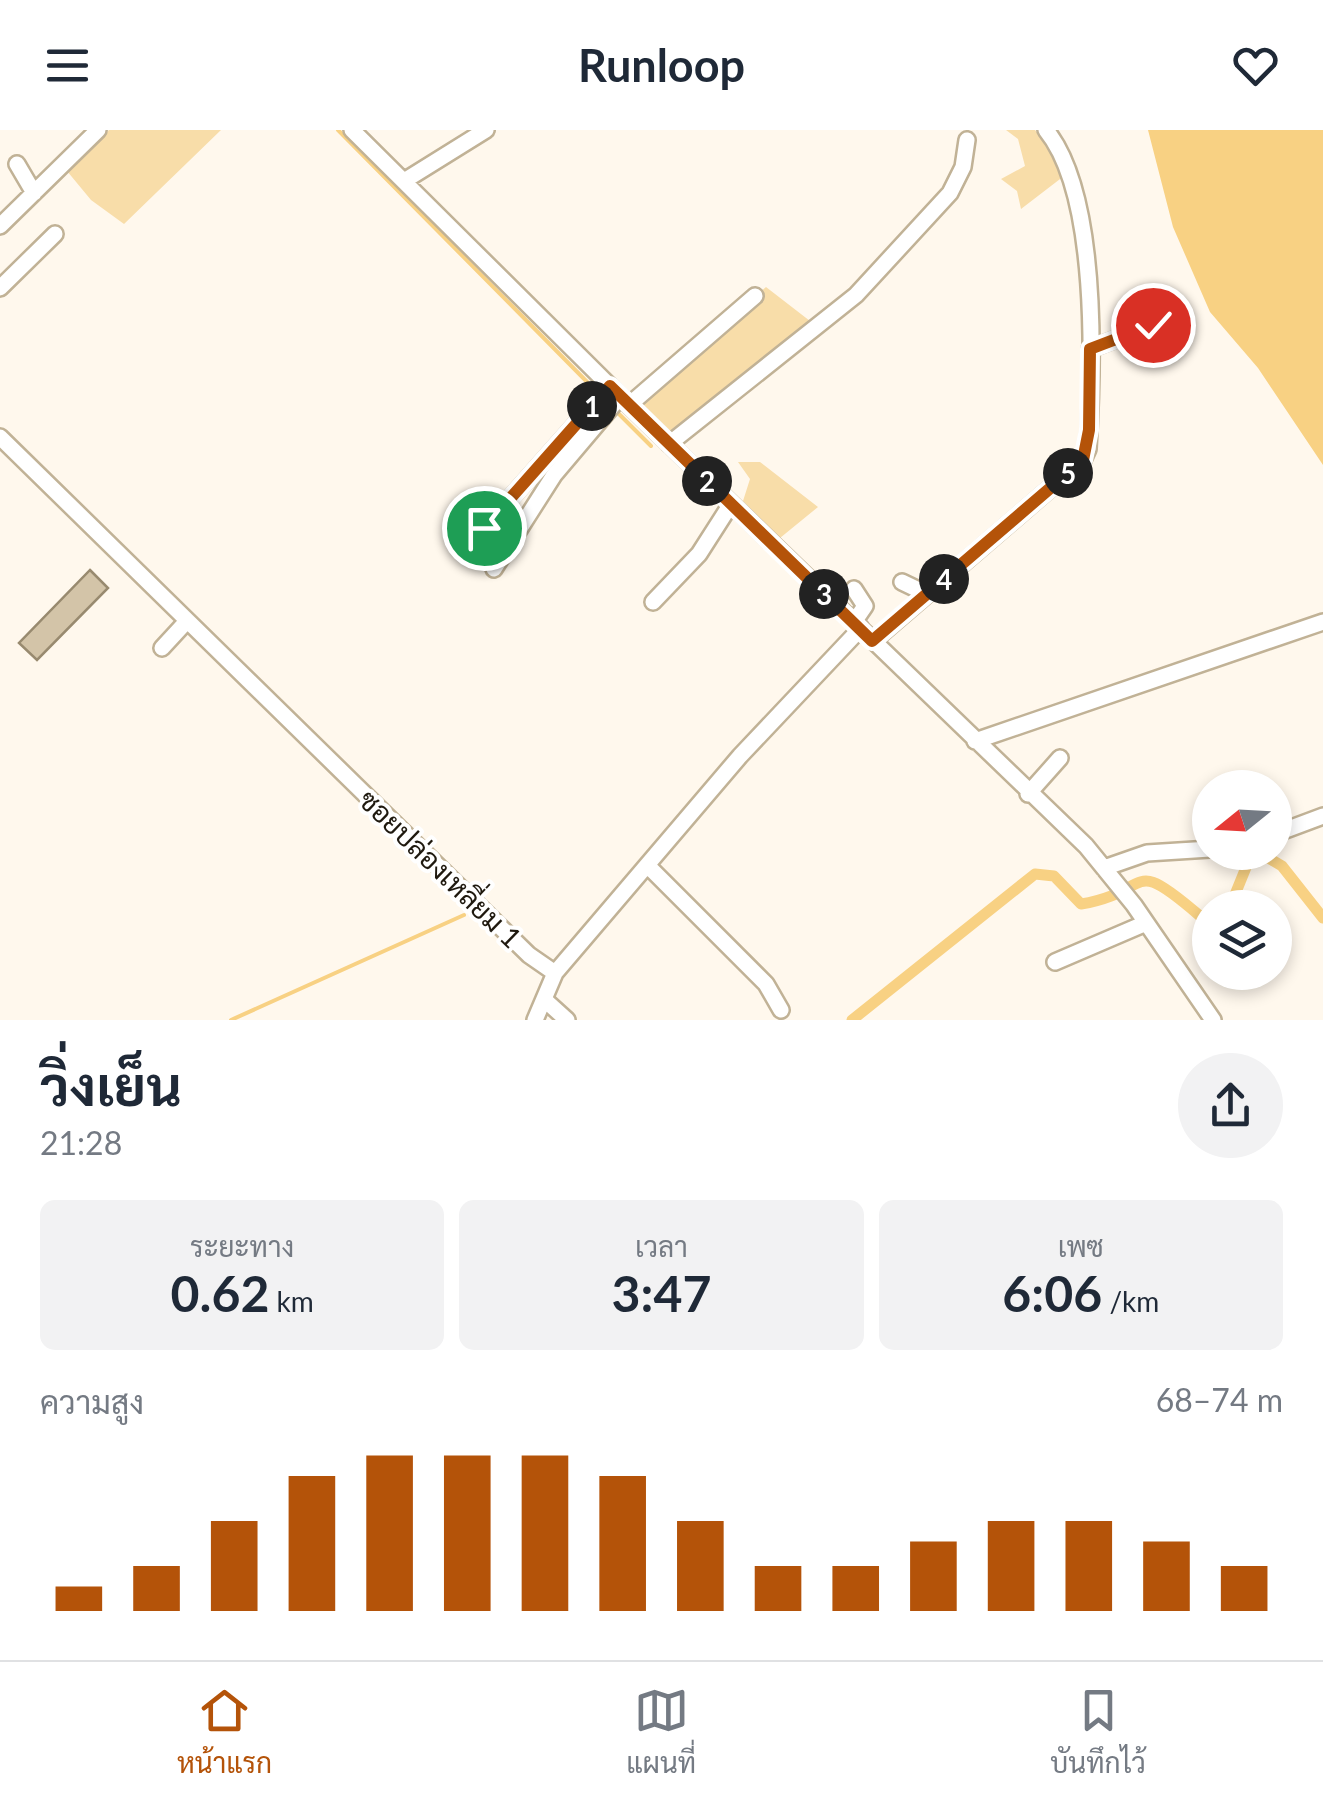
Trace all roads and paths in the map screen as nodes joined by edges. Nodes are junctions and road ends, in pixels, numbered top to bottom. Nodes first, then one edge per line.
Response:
1 (98, 130) edge
2 (352, 130) edge
3 (486, 130) edge
4 (1046, 130) edge
5 (967, 140) dead end
6 (17, 164) dead end
7 (404, 182) junction
8 (34, 193) junction
9 (0, 226) edge
10 (55, 234) dead end
11 (0, 288) edge
12 (755, 296) dead end
13 (1153, 325) dead end
14 (1090, 349) junction
15 (619, 396) junction
16 (0, 437) edge
17 (669, 444) junction
18 (731, 504) junction
19 (484, 528) dead end
20 (494, 569) dead end
21 (902, 582) dead end
22 (854, 589) dead end
23 (927, 594) junction
24 (653, 602) dead end
25 (186, 622) junction
26 (1323, 622) edge
27 (857, 625) junction
28 (872, 641) junction
29 (162, 648) dead end
30 (975, 741) junction
31 (1060, 758) dead end
32 (1028, 794) junction
33 (1323, 816) edge
34 (1292, 828) edge
35 (1192, 850) edge
36 (647, 866) junction
37 (1108, 872) junction
38 (1146, 923) junction
39 (1055, 962) dead end
40 (555, 973) junction
41 (546, 1000) junction
42 (782, 1010) dead end
43 (536, 1020) edge
44 (567, 1020) edge
45 (1213, 1020) edge

1 - 8 street
2 - 7 street
3 - 7 street
4 - 14 street
5 - 17 street
6 - 8 street
7 - 15 street
8 - 9 street
10 - 11 street
12 - 15 street
13 - 14 street
14 - 23 street
15 - 17 street
15 - 19 street
15 - 20 street
16 - 25 street, ซอยปล่องเหลี่ยม 1
17 - 18 street
18 - 24 street
18 - 27 street
21 - 23 street
22 - 27 street
23 - 28 street
25 - 29 street
25 - 40 street, ซอยปล่องเหลี่ยม 1
26 - 30 street
27 - 28 street
27 - 36 street
28 - 30 street
30 - 32 street
31 - 32 street
32 - 37 street
33 - 34 street
35 - 37 street
36 - 40 street
36 - 42 street
37 - 38 street
38 - 39 street
38 - 45 street
40 - 41 street
41 - 43 street
41 - 44 street

